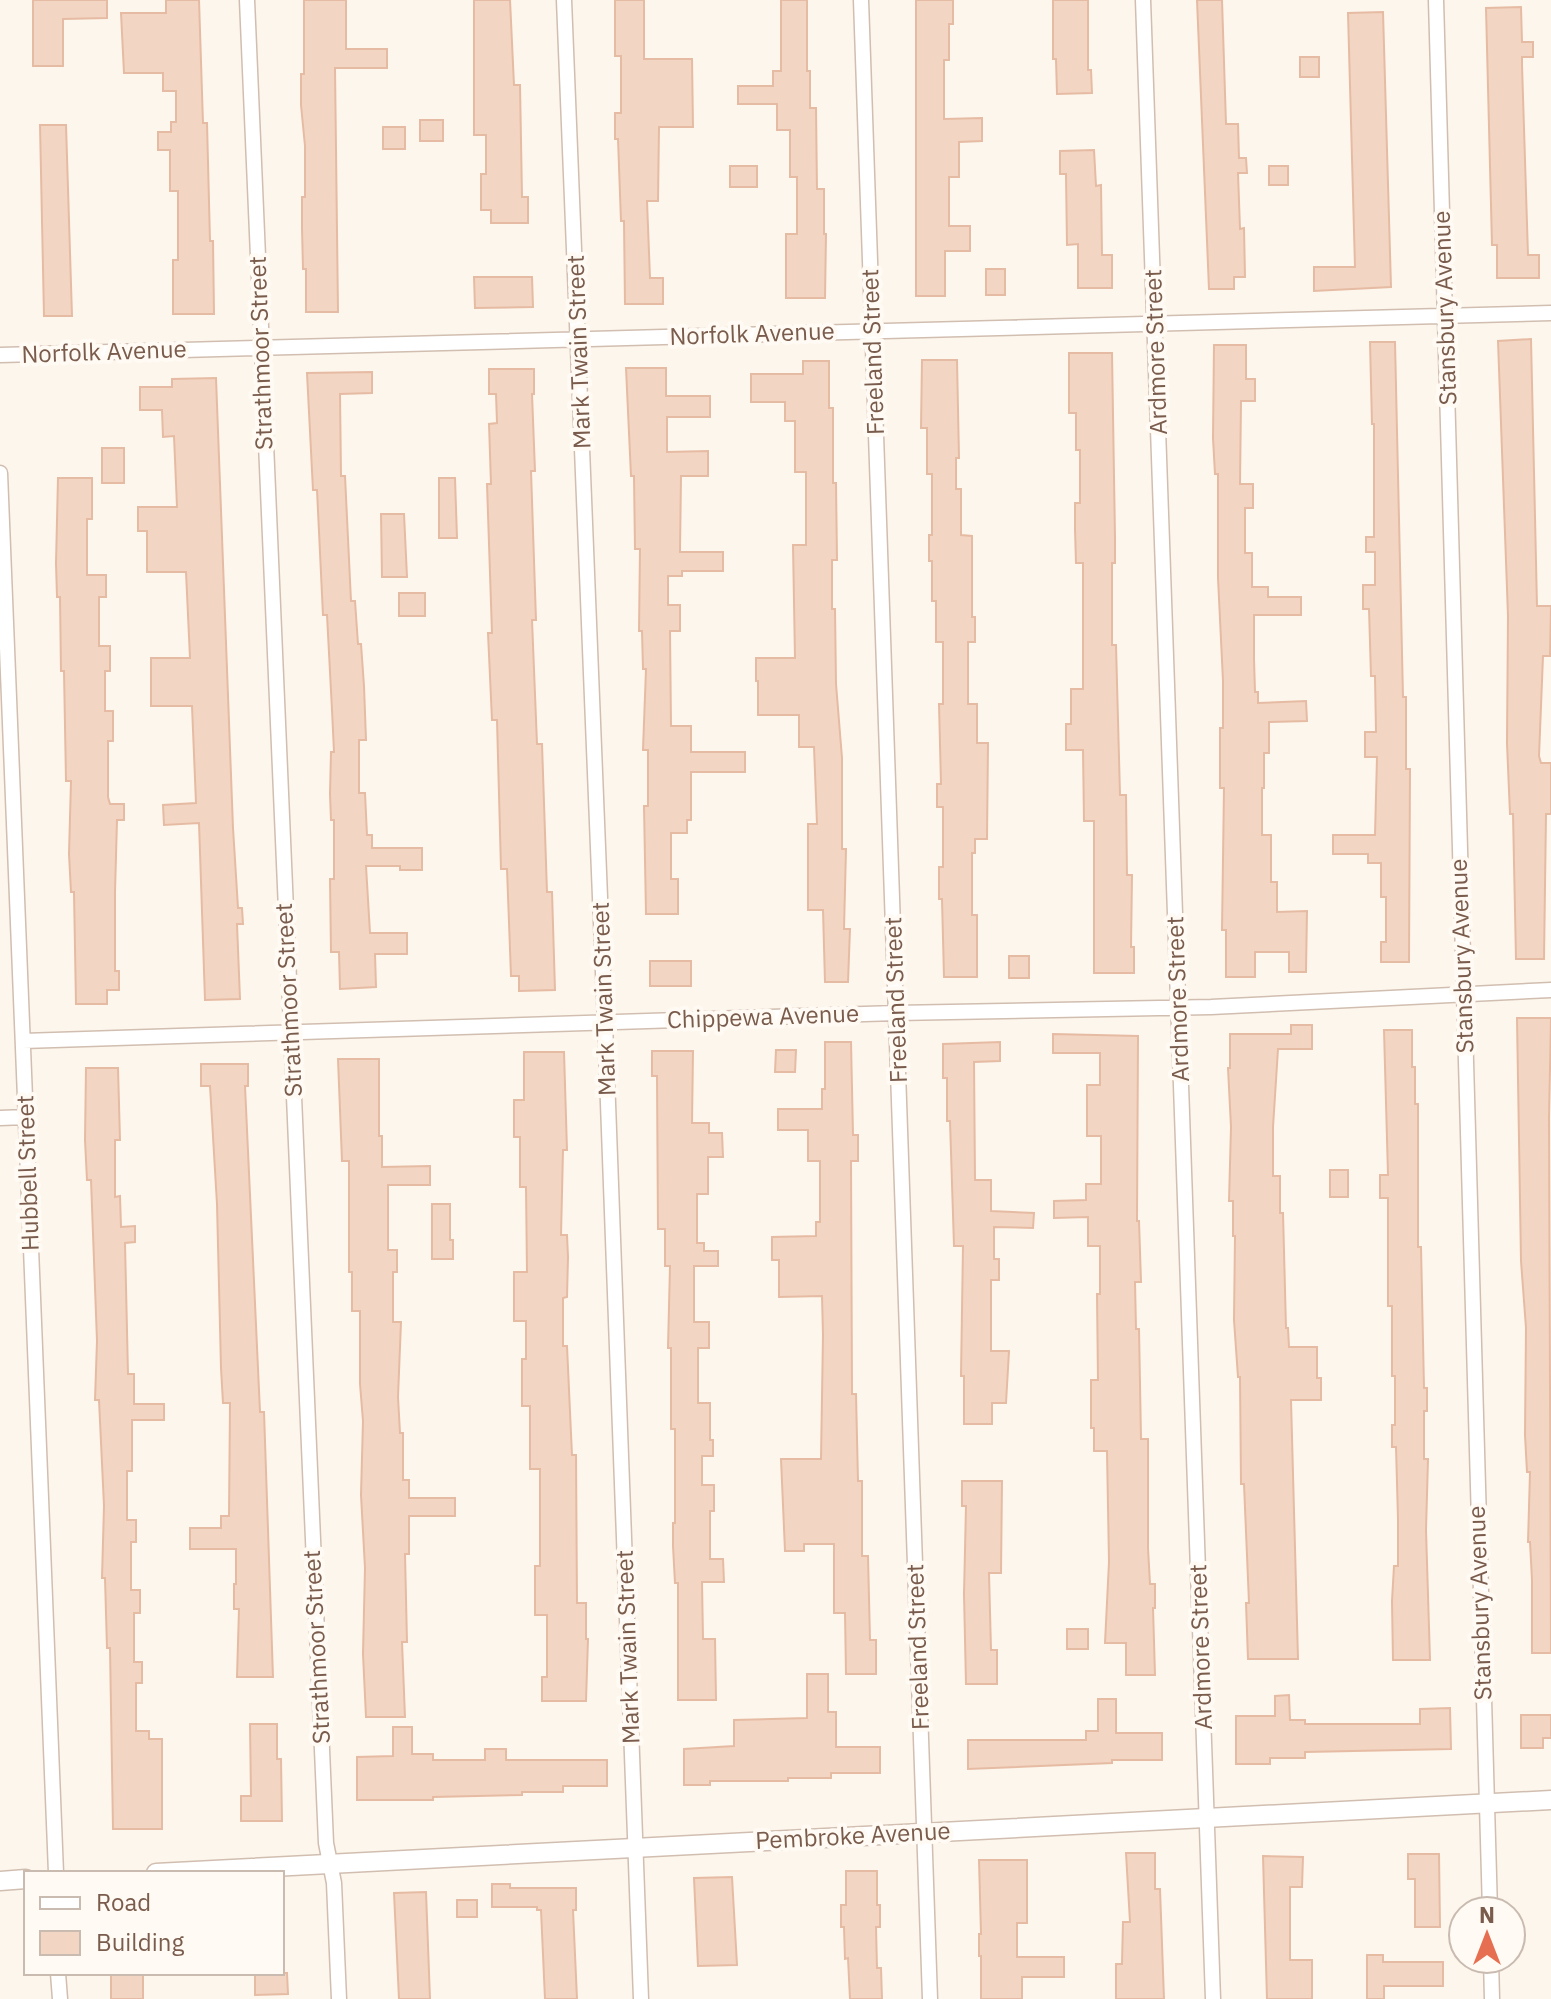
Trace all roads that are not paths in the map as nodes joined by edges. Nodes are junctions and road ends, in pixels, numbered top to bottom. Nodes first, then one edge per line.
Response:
1 (247, 0) edge
2 (564, 0) edge
3 (861, 0) edge
4 (1143, 0) edge
5 (1436, 0) edge
6 (1551, 313) edge
7 (1445, 316) junction
8 (1155, 323) junction
9 (872, 331) junction
10 (578, 339) junction
11 (260, 348) junction
12 (0, 355) edge
13 (0, 473) edge
14 (5, 721) edge
15 (1551, 990) edge
16 (1463, 995) junction
17 (1178, 1007) junction
18 (896, 1013) junction
19 (605, 1022) junction
20 (290, 1032) junction
21 (23, 1041) junction
22 (26, 1117) junction
23 (0, 1118) edge
24 (1551, 1800) edge
25 (1486, 1804) junction
26 (1207, 1818) junction
27 (924, 1832) junction
28 (635, 1848) junction
29 (330, 1864) junction
30 (56, 1871) edge
31 (195, 1871) edge
32 (24, 1879) edge
33 (0, 1881) edge
34 (1489, 1895) edge
35 (58, 1975) edge
36 (1491, 1975) edge
37 (60, 1999) edge
38 (339, 1999) edge
39 (641, 1999) edge
40 (930, 1999) edge
41 (1213, 1999) edge
42 (1492, 1999) edge

1 - 11 street, Strathmoor Street
2 - 10 street, Mark Twain Street
3 - 9 street, Freeland Street
4 - 8 street, Ardmore Street
5 - 7 street, Stansbury Avenue
6 - 7 street, Norfolk Avenue
7 - 8 street, Norfolk Avenue
7 - 16 street, Stansbury Avenue
8 - 9 street, Norfolk Avenue
8 - 17 street, Ardmore Street
9 - 10 street, Norfolk Avenue
9 - 18 street, Freeland Street
10 - 11 street, Norfolk Avenue
10 - 19 street, Mark Twain Street
11 - 12 street, Norfolk Avenue
11 - 20 street, Strathmoor Street
13 - 14 street, Hubbell Street
14 - 21 street, Hubbell Street
15 - 16 street, Chippewa Avenue
16 - 17 street, Chippewa Avenue
16 - 25 street, Stansbury Avenue
17 - 18 street, Chippewa Avenue
17 - 26 street, Ardmore Street
18 - 19 street, Chippewa Avenue
18 - 27 street, Freeland Street
19 - 20 street, Chippewa Avenue
19 - 28 street, Mark Twain Street
20 - 21 street, Chippewa Avenue
20 - 29 street, Strathmoor Street
21 - 22 street, Hubbell Street
22 - 23 street
22 - 30 street, Hubbell Street
24 - 25 street, Pembroke Avenue
25 - 26 street, Pembroke Avenue
25 - 34 street, Stansbury Avenue
26 - 27 street, Pembroke Avenue
26 - 41 street, Ardmore Street
27 - 28 street, Pembroke Avenue
27 - 40 street, Freeland Street
28 - 29 street, Pembroke Avenue
28 - 39 street, Mark Twain Street
29 - 31 street, Pembroke Avenue
29 - 38 street, Strathmoor Street
32 - 33 street
35 - 37 street
36 - 42 street

